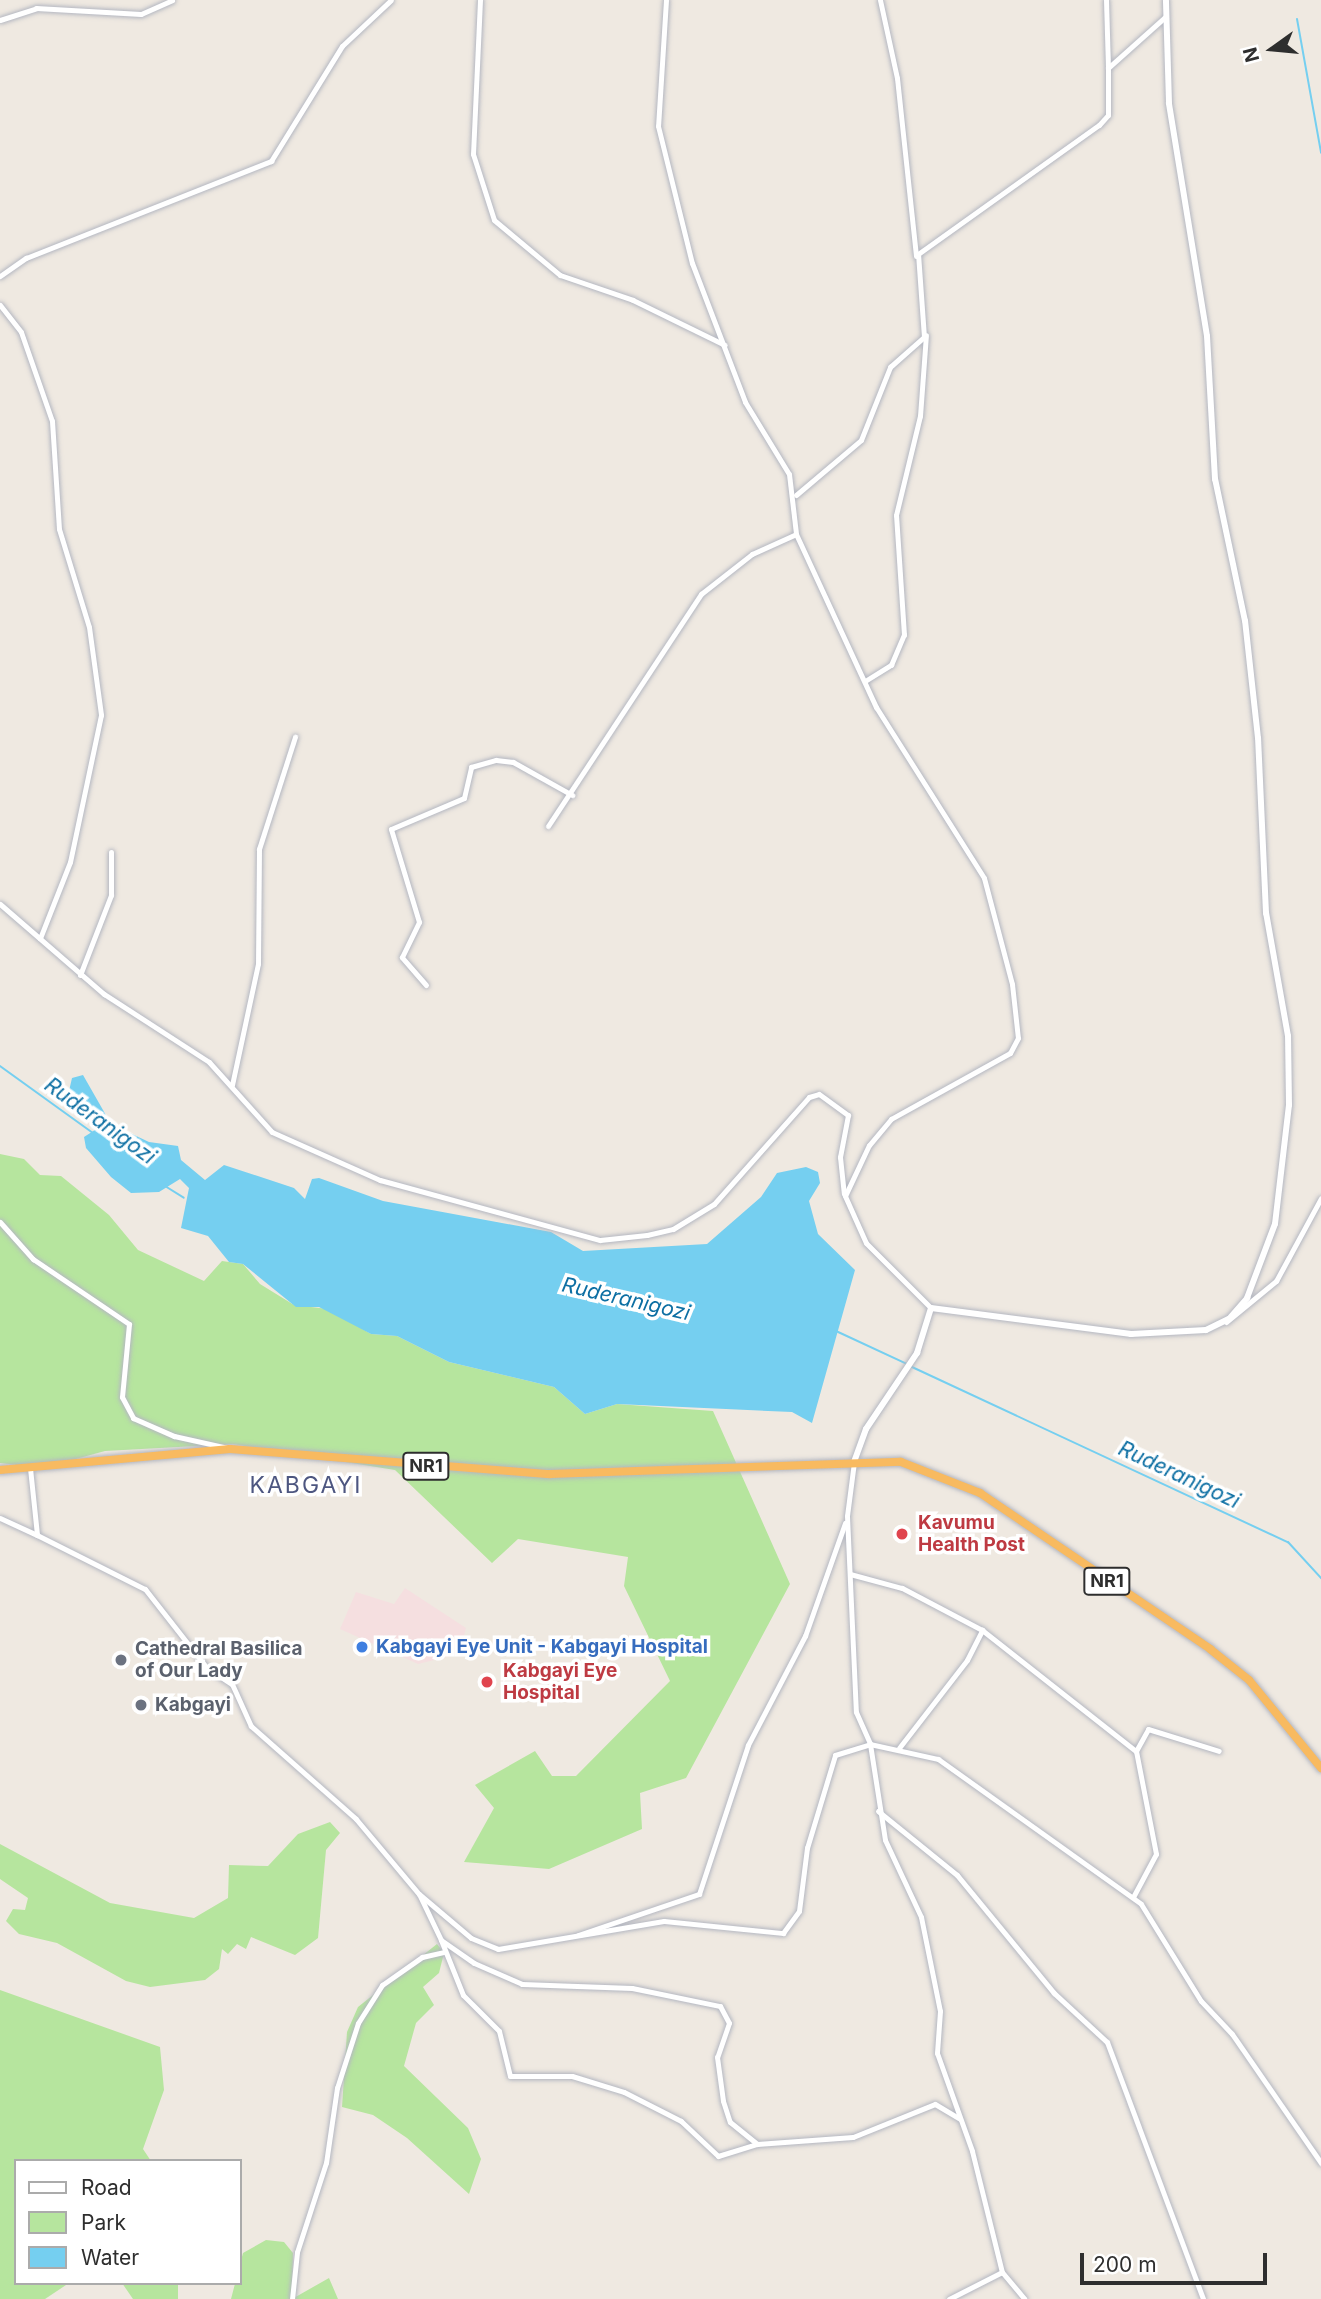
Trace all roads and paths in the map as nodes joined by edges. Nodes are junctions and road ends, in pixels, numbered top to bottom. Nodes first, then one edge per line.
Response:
1 (172, 0) edge
2 (391, 0) edge
3 (480, 0) edge
4 (666, 0) edge
5 (880, 0) edge
6 (1105, 0) edge
7 (1166, 0) edge
8 (1165, 17) junction
9 (0, 20) edge
10 (1108, 68) junction
11 (917, 258) junction
12 (0, 276) edge
13 (0, 305) edge
14 (925, 332) junction
15 (724, 345) junction
16 (796, 495) junction
17 (796, 534) junction
18 (865, 681) junction
19 (295, 737) dead end
20 (572, 795) junction
21 (548, 826) dead end
22 (111, 852) dead end
23 (0, 904) edge
24 (40, 938) junction
25 (80, 975) junction
26 (426, 985) dead end
27 (232, 1085) junction
28 (845, 1196) junction
29 (1321, 1198) edge
30 (0, 1222) edge
31 (931, 1308) junction
32 (1224, 1322) junction
33 (230, 1449) junction
34 (854, 1462) junction
35 (30, 1468) junction
36 (0, 1471) edge
37 (848, 1516) junction
38 (0, 1518) edge
39 (37, 1535) junction
40 (850, 1574) junction
41 (982, 1630) junction
42 (870, 1744) junction
43 (899, 1748) junction
44 (1136, 1751) junction
45 (1219, 1751) dead end
46 (1321, 1768) edge
47 (877, 1811) junction
48 (419, 1894) junction
49 (1133, 1897) junction
50 (572, 1938) junction
51 (441, 1940) junction
52 (444, 1952) junction
53 (960, 2119) junction
54 (757, 2144) junction
55 (1321, 2163) edge
56 (1002, 2272) junction
57 (292, 2299) edge
58 (949, 2299) edge
59 (1025, 2299) edge
60 (1203, 2299) edge

1 - 9 street
2 - 12 street
3 - 15 street
4 - 15 street
5 - 11 street
6 - 10 street
7 - 8 street
8 - 10 street
8 - 32 street
10 - 11 street
11 - 14 street
13 - 24 street
14 - 16 street
14 - 18 street
15 - 16 street
16 - 17 street
17 - 18 street
17 - 20 street
18 - 28 street
19 - 27 street
20 - 21 street
20 - 26 street
22 - 25 street
23 - 24 street
24 - 25 street
25 - 27 street
27 - 28 street
28 - 31 street
29 - 32 street
30 - 33 street
31 - 32 street
31 - 34 street
33 - 34 highway, NR1
33 - 35 highway, NR1
34 - 37 street
34 - 46 highway, NR1
35 - 36 highway, NR1
35 - 39 street
37 - 40 street
37 - 50 street
38 - 39 street
39 - 48 street
40 - 41 street
40 - 42 street
41 - 43 street
41 - 44 street
42 - 43 street
42 - 47 street
42 - 50 street
43 - 49 street
44 - 45 street
44 - 49 street
47 - 53 street
47 - 60 street
48 - 50 street
48 - 51 street
49 - 55 street
51 - 52 street
51 - 54 street
52 - 54 street
52 - 57 street
53 - 54 street
53 - 56 street
56 - 58 street
56 - 59 street

